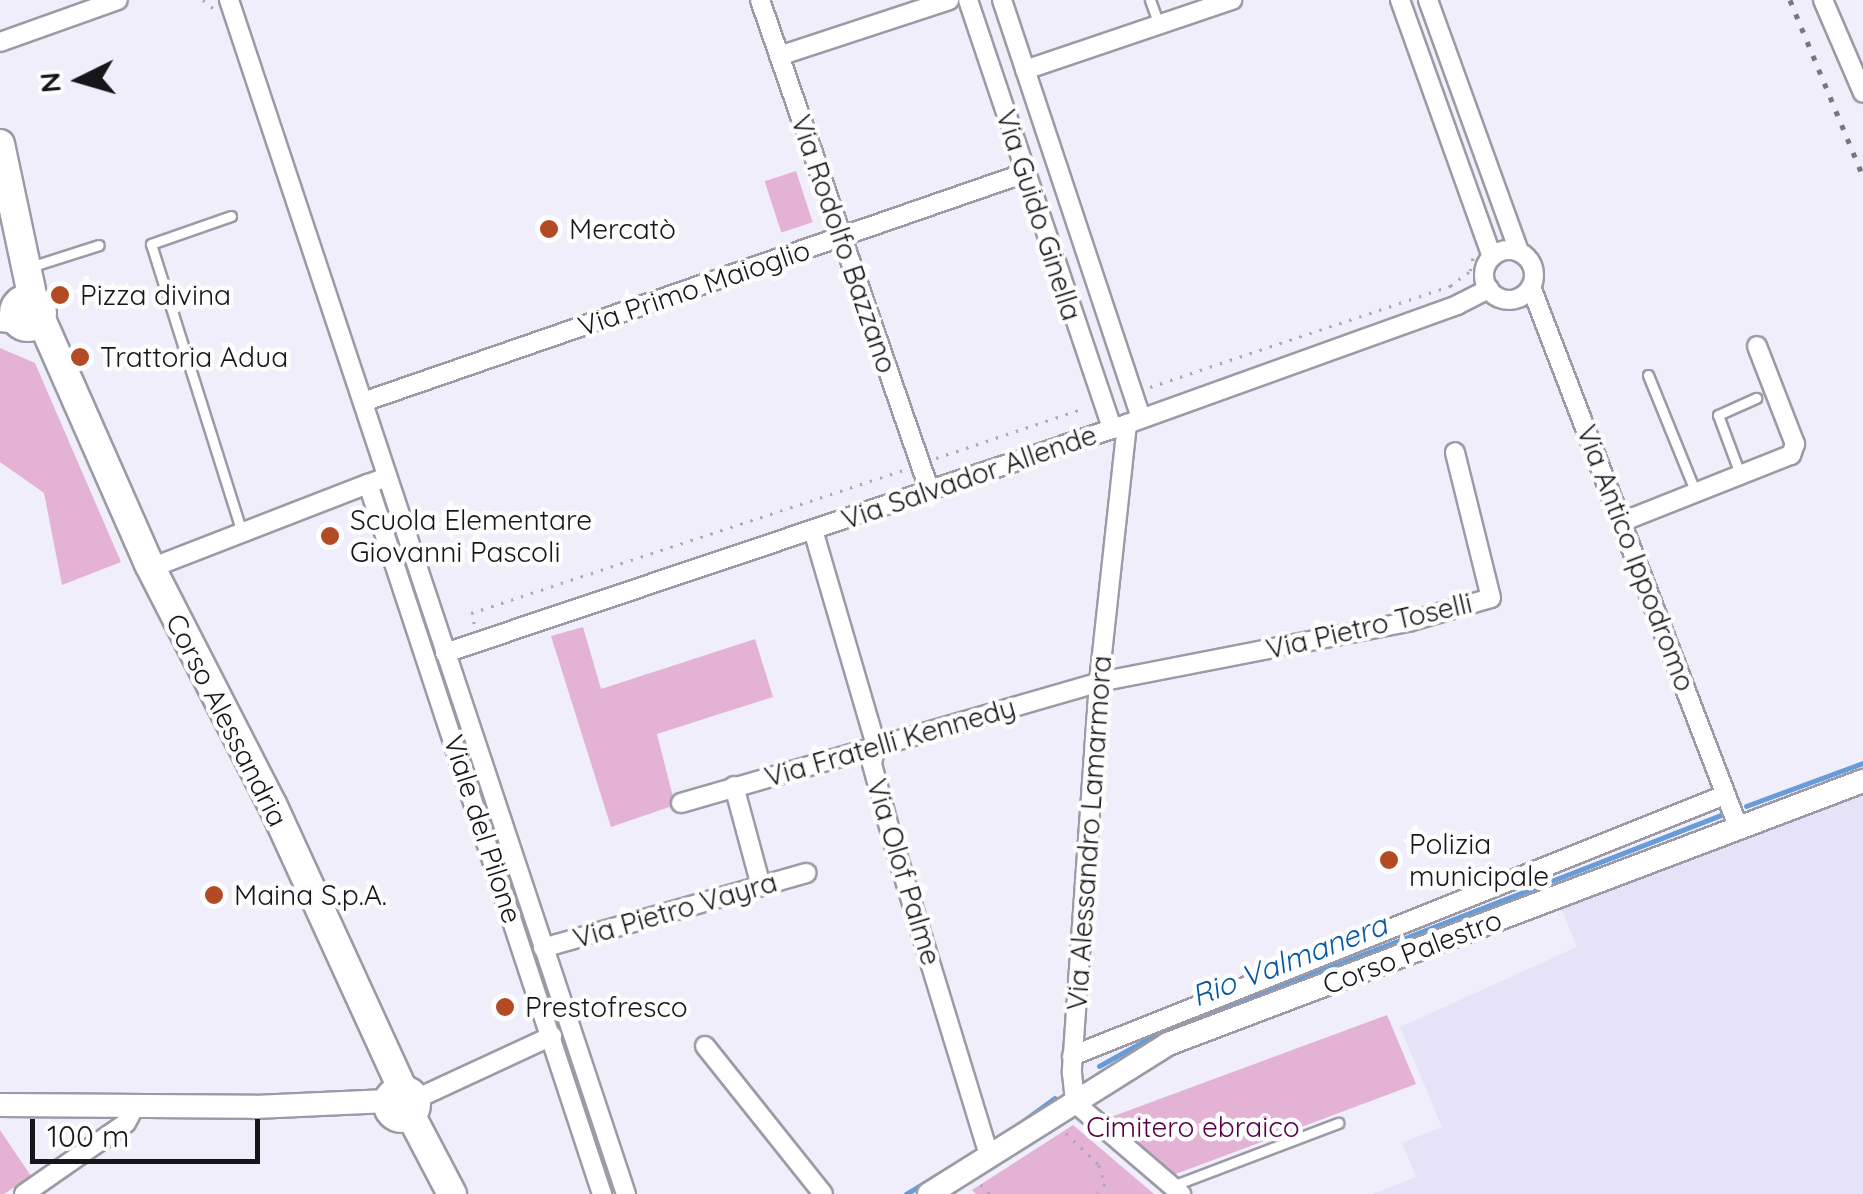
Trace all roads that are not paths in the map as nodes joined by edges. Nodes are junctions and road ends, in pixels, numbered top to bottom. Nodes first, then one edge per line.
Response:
1 (118, 0) edge
2 (229, 0) edge
3 (760, 0) edge
4 (950, 0) edge
5 (968, 0) edge
6 (1002, 0) edge
7 (1150, 0) edge
8 (1232, 0) edge
9 (1400, 0) edge
10 (1428, 0) edge
11 (1823, 0) edge
12 (1159, 24) junction
13 (0, 42) edge
14 (779, 56) junction
15 (1025, 70) junction
16 (1863, 93) edge
17 (0, 144) edge
18 (1025, 173) junction
19 (231, 216) dead end
20 (840, 238) junction
21 (98, 245) dead end
22 (1519, 252) junction
23 (1492, 257) junction
24 (1531, 288) junction
25 (1488, 289) junction
26 (21, 306) edge
27 (1757, 346) dead end
28 (1648, 375) dead end
29 (1756, 398) dead end
30 (363, 402) junction
31 (1127, 424) junction
32 (1454, 452) dead end
33 (387, 476) junction
34 (1741, 476) junction
35 (368, 484) junction
36 (929, 489) junction
37 (1696, 494) junction
38 (1624, 521) junction
39 (812, 530) junction
40 (242, 532) junction
41 (151, 568) junction
42 (446, 653) junction
43 (1099, 682) junction
44 (876, 746) junction
45 (1863, 781) edge
46 (734, 786) junction
47 (681, 803) dead end
48 (1732, 812) junction
49 (808, 873) dead end
50 (761, 886) junction
51 (543, 948) junction
52 (552, 1036) junction
53 (705, 1046) dead end
54 (1072, 1056) junction
55 (405, 1101) junction
56 (1075, 1103) junction
57 (0, 1105) edge
58 (134, 1108) junction
59 (1338, 1123) dead end
60 (990, 1156) junction
61 (48, 1188) edge
62 (1177, 1190) edge
63 (24, 1194) edge
64 (452, 1194) edge
65 (602, 1194) edge
66 (626, 1194) edge
67 (823, 1194) edge
68 (929, 1194) edge

1 - 13 street
2 - 30 street, Viale del Pilone
3 - 14 street, Via Rodolfo Bazzano
4 - 14 street
5 - 18 street, Via Guido Ginella
6 - 15 street, Via Guido Ginella
7 - 12 lane
8 - 12 street, Via Guido Ginella
9 - 23 street
10 - 22 street
11 - 16 street
12 - 15 street, Via Guido Ginella
14 - 20 street, Via Rodolfo Bazzano
15 - 31 street, Via Guido Ginella
17 - 26 main road
18 - 20 street, Via Primo Maioglio
18 - 31 street, Via Guido Ginella
19 - 40 lane
20 - 30 street, Via Primo Maioglio
20 - 36 street, Via Rodolfo Bazzano
21 - 26 lane
22 - 23 street
22 - 24 street
23 - 25 street
24 - 25 street
24 - 38 street, Via Antico Ippodromo
25 - 31 street, Via Salvador Allende
26 - 41 main road, Corso Alessandria
27 - 34 street
28 - 37 lane
29 - 34 lane
30 - 33 street, Viale del Pilone
31 - 36 street, Via Salvador Allende
31 - 43 street, Via Alessandro Lamarmora
32 - 43 street, Via Pietro Toselli
33 - 35 street
33 - 42 street, Viale del Pilone
34 - 37 street
35 - 40 street
35 - 52 street, Viale del Pilone
36 - 39 street, Via Salvador Allende
37 - 38 street
38 - 48 street, Via Antico Ippodromo
39 - 42 street, Via Salvador Allende
39 - 44 street, Via Olof Palme
40 - 41 street
41 - 55 main road, Corso Alessandria
42 - 51 street, Viale del Pilone
43 - 44 street, Via Fratelli Kennedy
43 - 54 street, Via Alessandro Lamarmora
44 - 46 street, Via Fratelli Kennedy
44 - 60 street, Via Olof Palme
45 - 48 street, Corso Palestro
46 - 47 street, Via Fratelli Kennedy
46 - 50 street
48 - 54 street
48 - 56 street, Corso Palestro
49 - 50 street, Via Pietro Vayra
50 - 51 street, Via Pietro Vayra
51 - 66 street, Viale del Pilone
52 - 55 street
52 - 65 street, Viale del Pilone
53 - 67 street
54 - 56 street, Via Alessandro Lamarmora
55 - 58 street
55 - 64 main road, Corso Alessandria
56 - 60 street, Corso Palestro
56 - 62 street
57 - 58 street
58 - 61 street
59 - 62 lane
60 - 68 street, Corso Palestro
61 - 63 street

